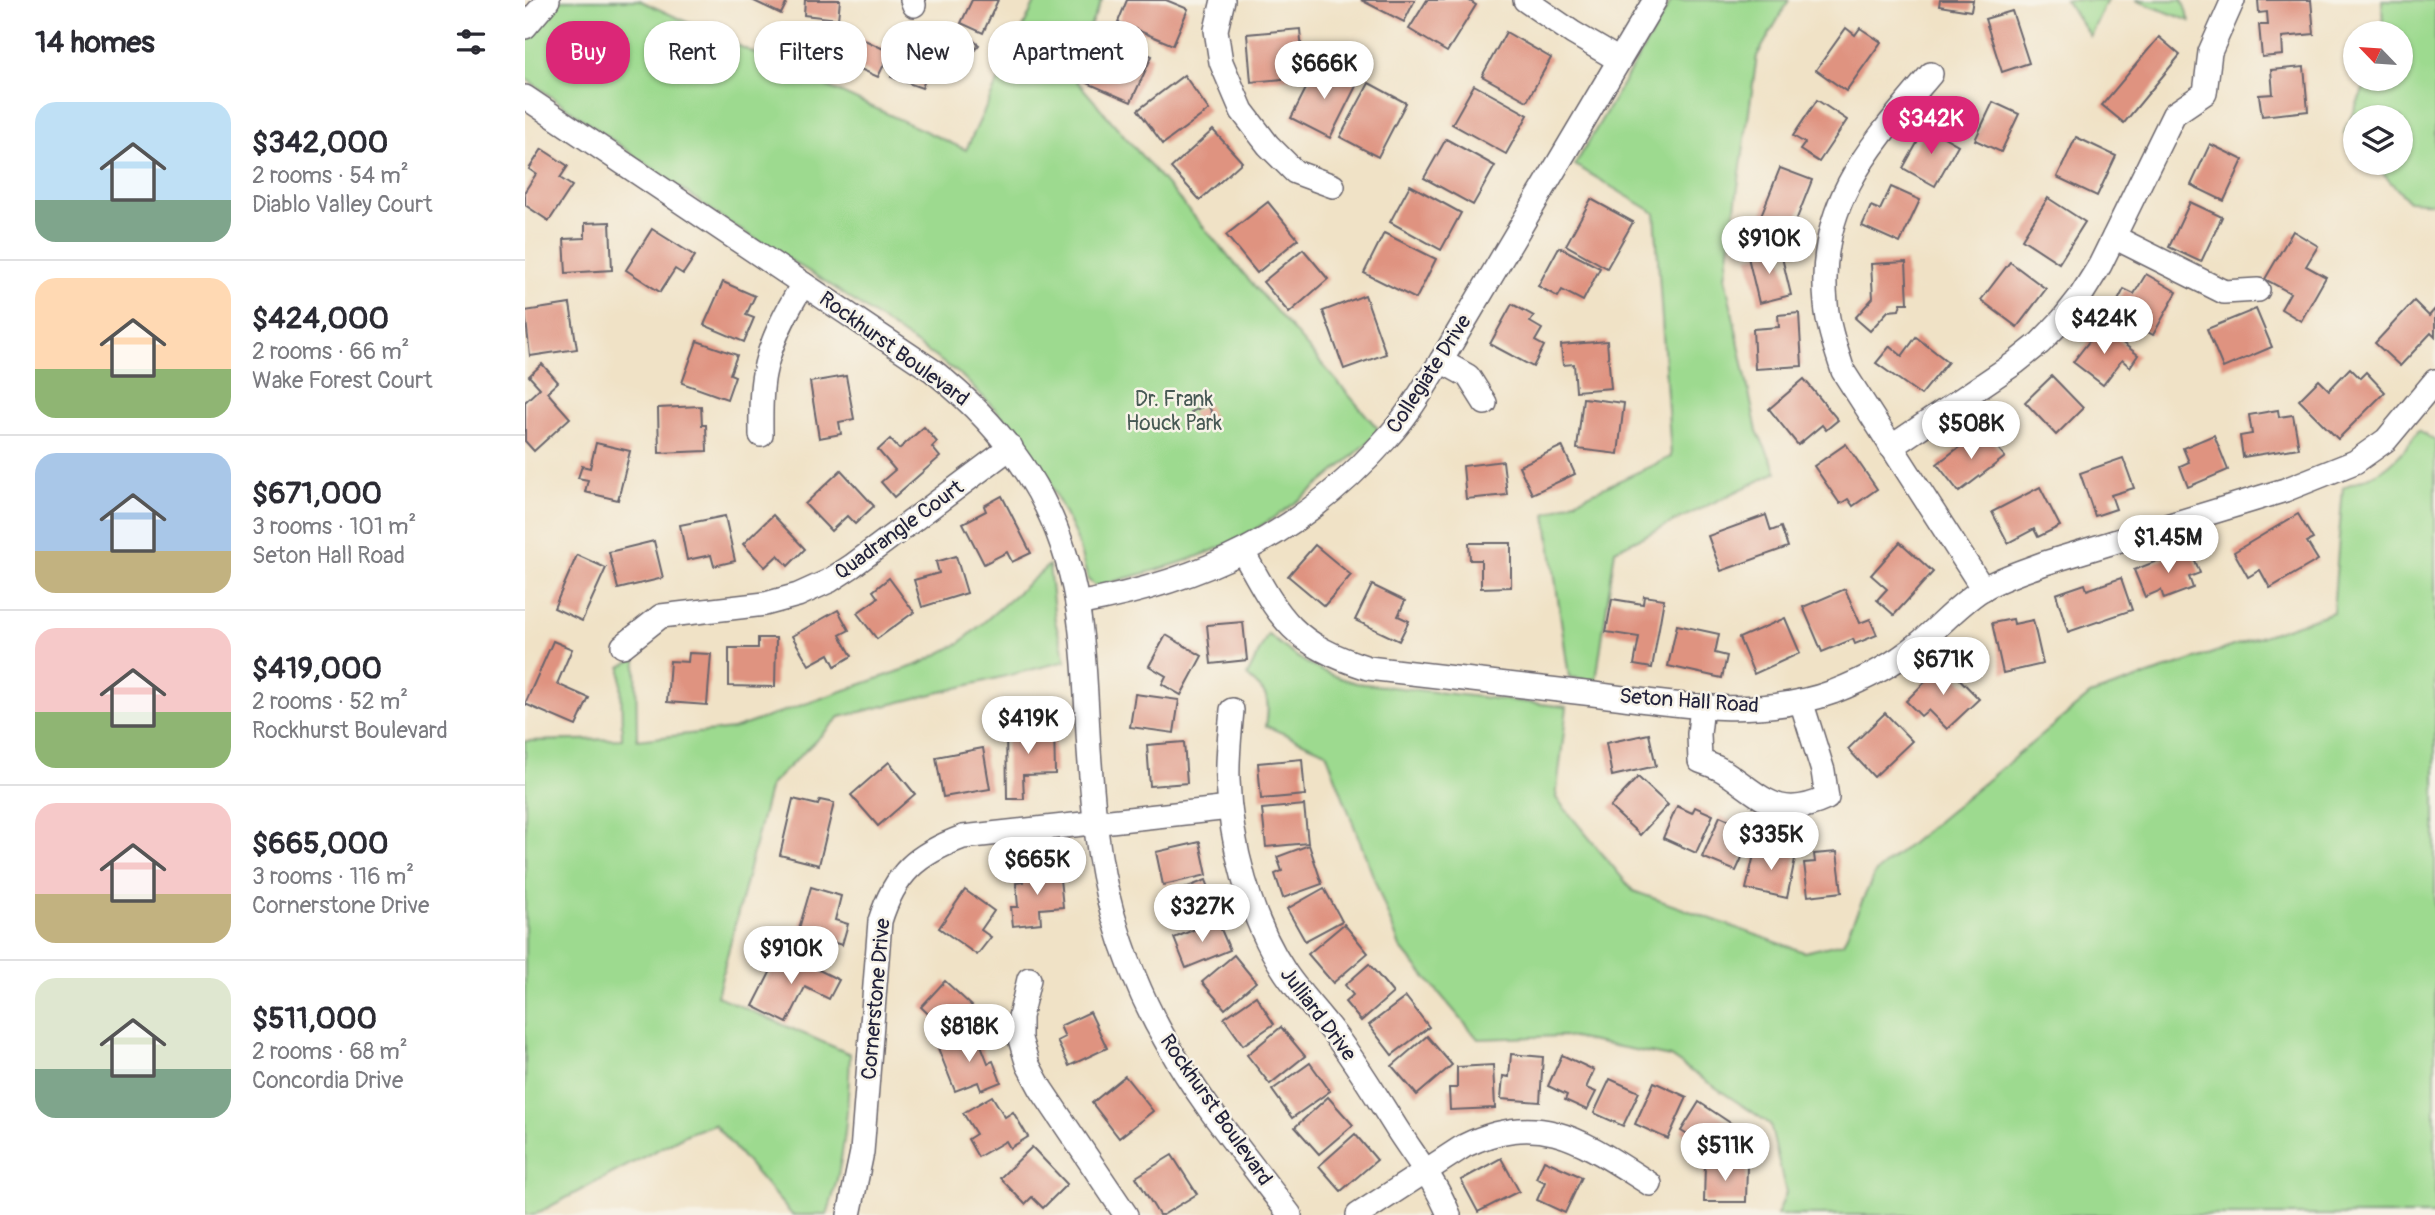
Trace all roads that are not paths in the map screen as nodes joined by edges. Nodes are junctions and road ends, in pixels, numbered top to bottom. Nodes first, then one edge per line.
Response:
1 (548, 0) edge
2 (1223, 0) edge
3 (1525, 0) edge
4 (1655, 0) edge
5 (2233, 0) edge
6 (525, 27) edge
7 (1619, 60) junction
8 (1931, 74) dead end
9 (526, 96) edge
10 (1333, 186) dead end
11 (2114, 237) junction
12 (803, 284) junction
13 (2258, 290) dead end
14 (1441, 361) junction
15 (2435, 381) edge
16 (1485, 403) dead end
17 (761, 435) dead end
18 (1891, 446) junction
19 (1011, 447) junction
20 (1243, 552) junction
21 (1983, 589) junction
22 (1077, 604) junction
23 (623, 646) dead end
24 (1801, 701) junction
25 (1702, 706) junction
26 (1232, 710) dead end
27 (1230, 808) junction
28 (1095, 822) junction
29 (1028, 979) dead end
30 (1425, 1171) junction
31 (1650, 1184) dead end
32 (849, 1215) edge
33 (1126, 1215) edge
34 (1290, 1215) edge
35 (1357, 1215) edge
36 (1449, 1215) edge

1 - 6 street
2 - 10 street
3 - 7 street
4 - 7 street, Collegiate Drive
5 - 11 street
7 - 14 street, Collegiate Drive
8 - 18 street
9 - 12 street, Rockhurst Boulevard
11 - 13 street
11 - 18 street
12 - 17 street
12 - 19 street, Rockhurst Boulevard
14 - 16 street
14 - 20 street, Collegiate Drive
15 - 21 street, Seton Hall Road
18 - 21 street
19 - 22 street, Rockhurst Boulevard
19 - 23 street, Quadrangle Court
20 - 22 street, Collegiate Drive
20 - 25 street, Seton Hall Road
21 - 24 street, Seton Hall Road
22 - 28 street, Rockhurst Boulevard
24 - 25 street, Seton Hall Road
24 - 25 street
26 - 27 street, Julliard Drive
27 - 28 street, Cornerstone Drive
27 - 30 street, Julliard Drive
28 - 32 street, Cornerstone Drive
28 - 34 street, Rockhurst Boulevard
29 - 33 street
30 - 31 street
30 - 35 street
30 - 36 street, Julliard Drive

